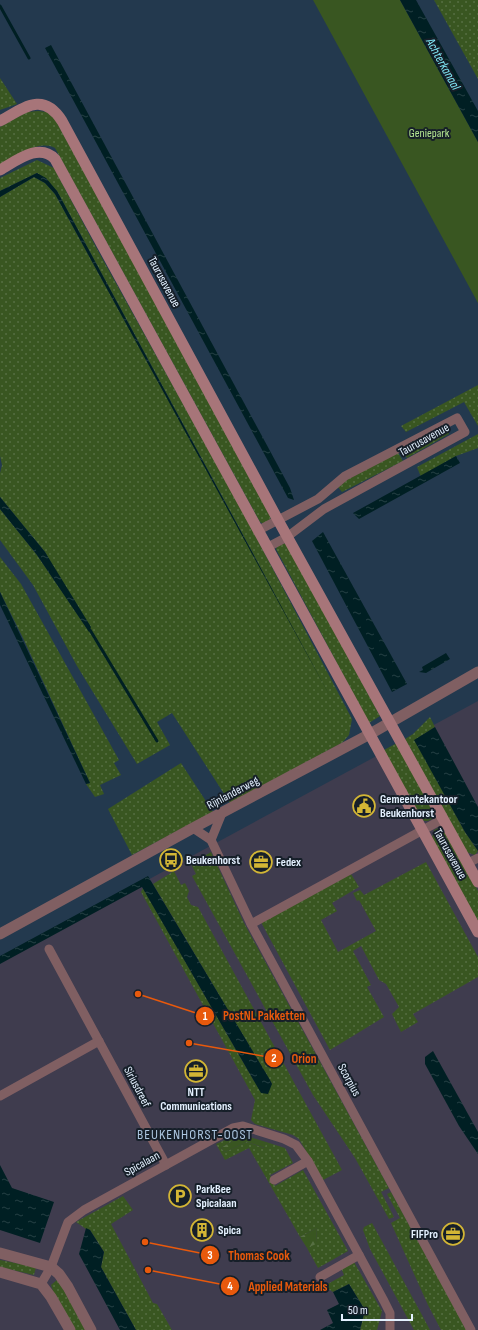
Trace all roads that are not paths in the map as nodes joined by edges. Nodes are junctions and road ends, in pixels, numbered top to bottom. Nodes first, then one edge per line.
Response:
1 (0, 121) edge
2 (0, 170) edge
3 (278, 520) junction
4 (259, 530) junction
5 (287, 537) junction
6 (268, 547) junction
7 (478, 672) edge
8 (390, 722) junction
9 (370, 734) junction
10 (222, 814) junction
11 (443, 819) junction
12 (193, 828) junction
13 (422, 830) junction
14 (211, 840) junction
15 (478, 858) edge
16 (468, 863) junction
17 (478, 882) edge
18 (251, 924) junction
19 (478, 932) edge
20 (0, 934) edge
21 (49, 949) dead end
22 (99, 1041) junction
23 (0, 1096) edge
24 (308, 1161) junction
25 (166, 1165) junction
26 (274, 1180) dead end
27 (0, 1253) edge
28 (359, 1255) junction
29 (51, 1267) junction
30 (0, 1272) edge
31 (320, 1277) dead end
32 (42, 1284) junction
33 (70, 1330) edge
34 (91, 1330) edge
35 (390, 1330) edge
36 (471, 1330) edge

1 - 3 main road, Taurusavenue
2 - 4 main road, Taurusavenue
3 - 4 street, Taurusavenue
3 - 5 main road, Taurusavenue
3 - 5 street, Taurusavenue
4 - 6 main road, Taurusavenue
5 - 6 street, Taurusavenue
5 - 8 main road, Taurusavenue
6 - 9 main road, Taurusavenue
7 - 8 street, Rijnlanderweg
8 - 9 street, Rijnlanderweg
8 - 11 main road, Taurusavenue
9 - 10 street, Rijnlanderweg
9 - 13 main road, Taurusavenue
10 - 12 street, Rijnlanderweg
10 - 14 street
11 - 13 street, Taurusavenue
11 - 16 main road, Taurusavenue
12 - 14 street
12 - 20 street, Rijnlanderweg
13 - 18 street
13 - 19 main road, Taurusavenue
14 - 18 street, Scorpius
15 - 16 street, Taurusavenue
16 - 17 main road, Taurusavenue
18 - 36 street, Scorpius
21 - 22 street, Siriusdreef
22 - 23 street
22 - 25 street, Siriusdreef
24 - 25 street, Spicalaan
24 - 26 street
24 - 28 street, Spicalaan
25 - 29 street, Spicalaan
27 - 29 street
28 - 31 street
28 - 35 street, Spicalaan
29 - 32 street, Spicalaan
29 - 34 street
30 - 32 street
32 - 33 street

